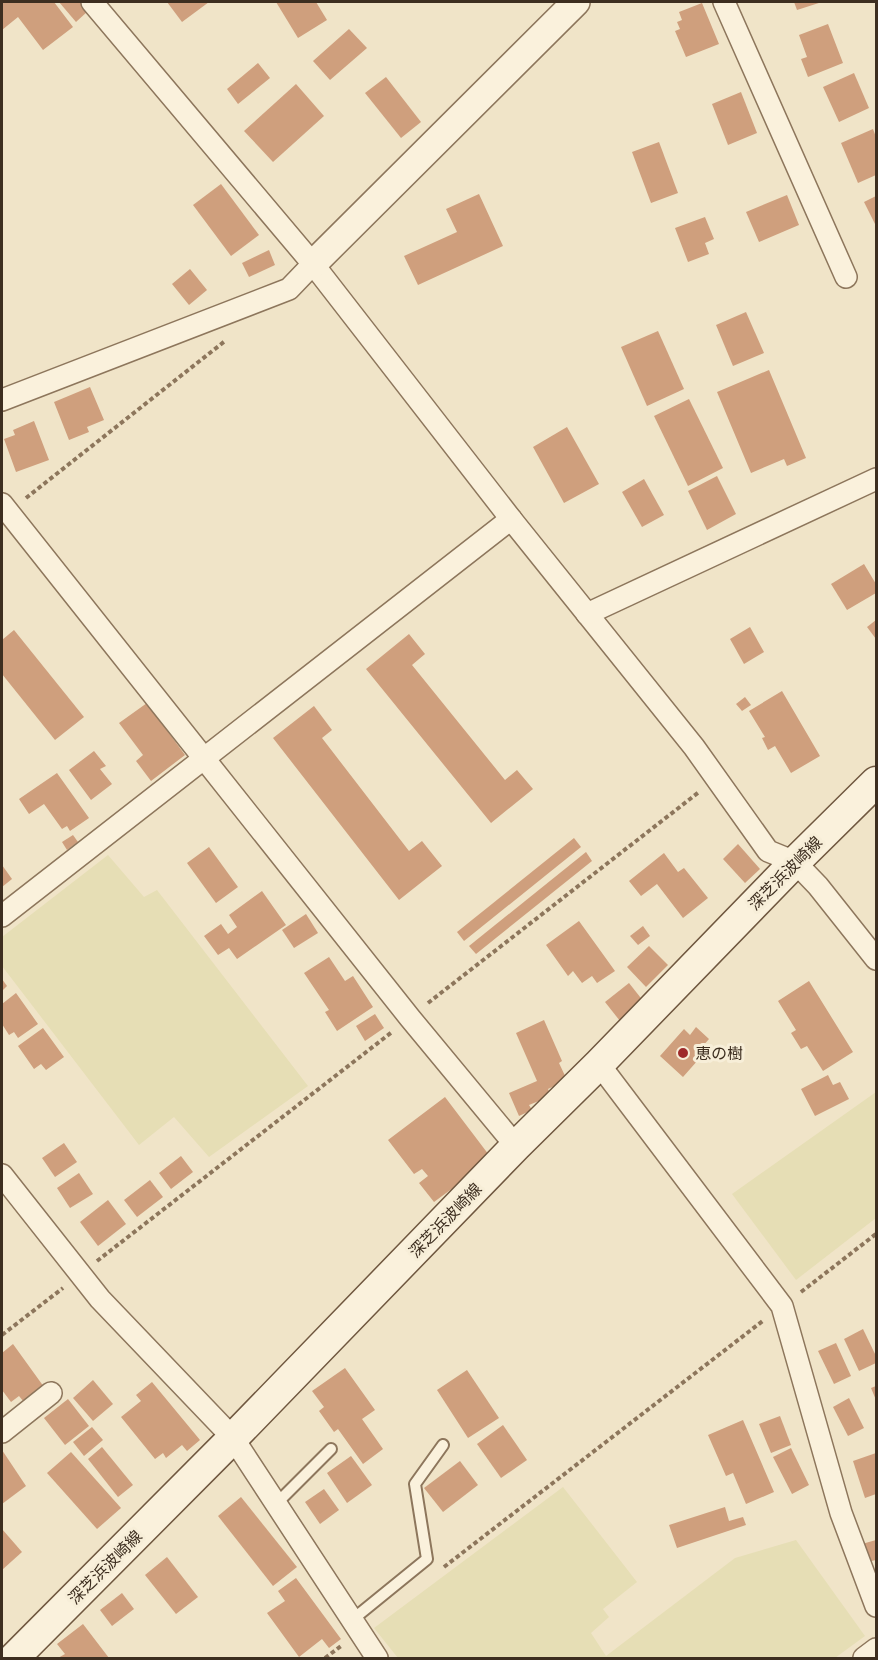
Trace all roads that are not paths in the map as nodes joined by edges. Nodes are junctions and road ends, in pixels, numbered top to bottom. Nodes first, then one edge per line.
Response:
1 (92, 2) edge
2 (576, 2) edge
3 (724, 2) edge
4 (314, 264) junction
5 (846, 277) dead end
6 (2, 400) edge
7 (876, 478) edge
8 (5, 508) edge
9 (511, 519) junction
10 (587, 614) junction
11 (206, 758) junction
12 (876, 782) edge
13 (795, 862) junction
14 (2, 916) edge
15 (876, 959) edge
16 (599, 1064) junction
17 (516, 1146) junction
18 (2, 1175) edge
19 (51, 1393) dead end
20 (2, 1432) edge
21 (233, 1438) junction
22 (443, 1445) dead end
23 (332, 1449) dead end
24 (276, 1504) junction
25 (876, 1606) edge
26 (356, 1626) junction
27 (876, 1649) edge
28 (14, 1659) edge
29 (377, 1659) edge
30 (864, 1659) edge

1 - 4 street
2 - 4 street
3 - 5 street
4 - 6 street
4 - 9 street
7 - 10 street
8 - 11 street
9 - 10 street
9 - 11 street
10 - 13 street
11 - 14 street
11 - 17 street
12 - 13 main road, 深芝浜波崎線
13 - 15 street
13 - 16 main road, 深芝浜波崎線
16 - 17 main road, 深芝浜波崎線
16 - 25 street
17 - 21 main road, 深芝浜波崎線
18 - 21 street
19 - 20 street
21 - 24 street
21 - 28 main road, 深芝浜波崎線
22 - 26 lane
23 - 24 lane
24 - 26 street
26 - 29 street
27 - 30 street

